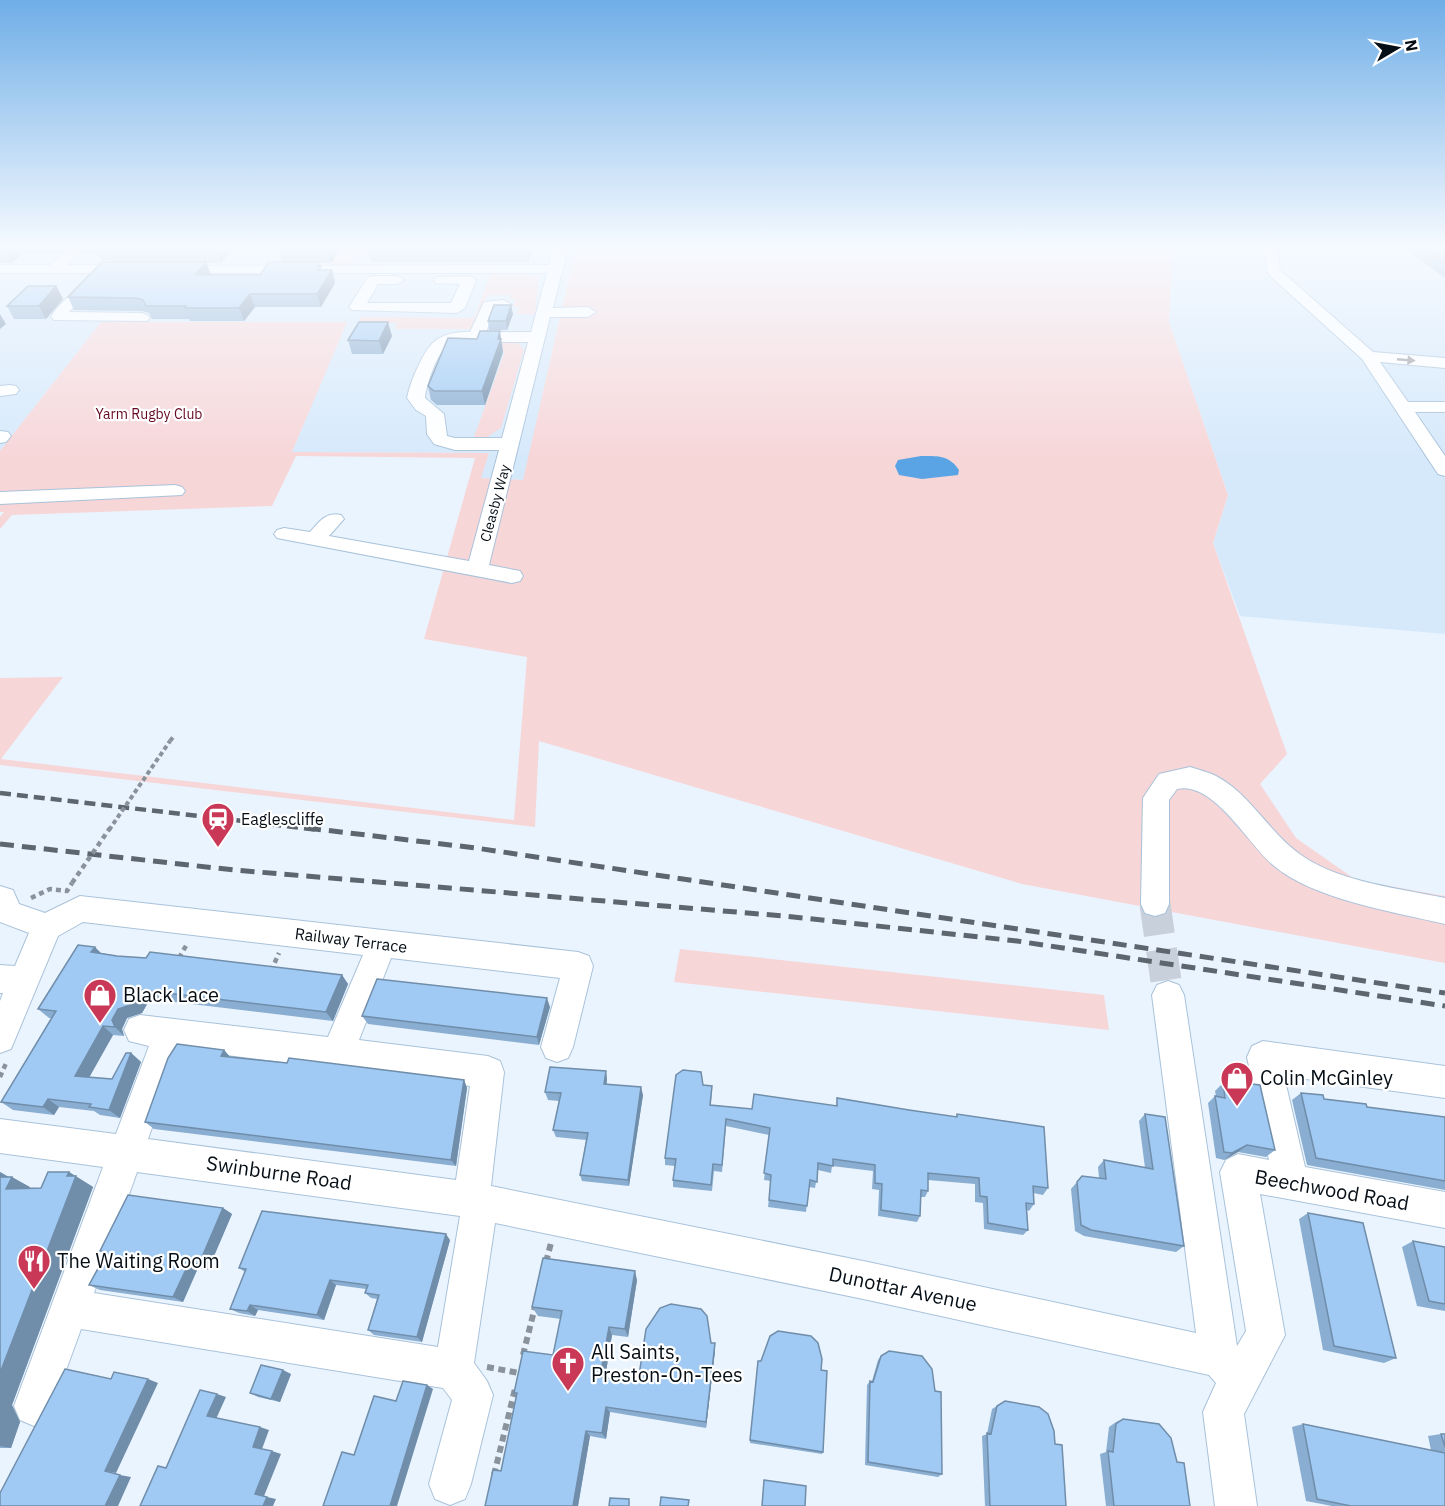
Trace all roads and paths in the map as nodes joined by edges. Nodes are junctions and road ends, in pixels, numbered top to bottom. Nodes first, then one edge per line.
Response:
1 (83, 317) edge
2 (484, 317) edge
3 (544, 317) edge
4 (1324, 317) edge
5 (142, 318) edge
6 (477, 337) junction
7 (539, 337) junction
8 (1368, 356) junction
9 (1445, 363) edge
10 (1402, 407) junction
11 (1445, 407) edge
12 (510, 444) junction
13 (1445, 470) edge
14 (175, 491) dead end
15 (0, 498) edge
16 (334, 519) dead end
17 (284, 534) dead end
18 (314, 540) junction
19 (477, 569) junction
20 (513, 576) dead end
21 (174, 736) dead end
22 (50, 889) dead end
23 (1155, 904) tunnel mouth
24 (2, 909) edge
25 (1445, 911) edge
26 (199, 923) junction
27 (47, 927) junction
28 (289, 933) junction
29 (382, 944) junction
30 (177, 962) edge
31 (270, 973) edge
32 (12, 980) edge
33 (1168, 995) tunnel mouth
34 (0, 1038) edge
35 (557, 1047) dead end
36 (337, 1054) junction
37 (1445, 1082) edge
38 (0, 1136) edge
39 (124, 1152) junction
40 (1291, 1182) junction
41 (475, 1201) junction
42 (1445, 1210) edge
43 (555, 1229) junction
44 (544, 1273) edge
45 (538, 1295) edge
46 (68, 1311) junction
47 (451, 1366) junction
48 (1229, 1368) junction
49 (34, 1406) dead end
50 (450, 1484) dead end
51 (492, 1484) edge
52 (1236, 1506) edge

1 - 5 street
2 - 6 street
3 - 7 street, Cleasby Way
4 - 8 street
6 - 7 street
6 - 12 street
7 - 12 street, Cleasby Way
8 -> 9 street
8 - 10 street
10 - 11 street
10 - 13 street
12 - 19 street, Cleasby Way
14 - 15 street
16 - 18 street
17 - 18 street
18 - 19 street
19 - 20 street
21 - 22 path, bridge
23 - 25 street
24 - 27 street
26 - 27 street, Railway Terrace
26 - 28 street, Railway Terrace
26 - 30 path
27 - 32 street
28 - 29 street, Railway Terrace
28 - 31 path
29 - 35 street, Railway Terrace
29 - 36 street
32 - 34 street
33 - 48 street
36 - 39 street
36 - 41 street
37 - 40 street
38 - 39 street, Swinburne Road
39 - 41 street, Swinburne Road
39 - 46 street
40 - 42 street, Beechwood Road
40 - 48 street, Beechwood Road
41 - 43 street, Swinburne Road
41 - 47 street
43 - 44 path
43 - 48 street, Dunottar Avenue
45 - 51 path
46 - 47 street
46 - 49 street
47 - 50 street
48 - 52 street

